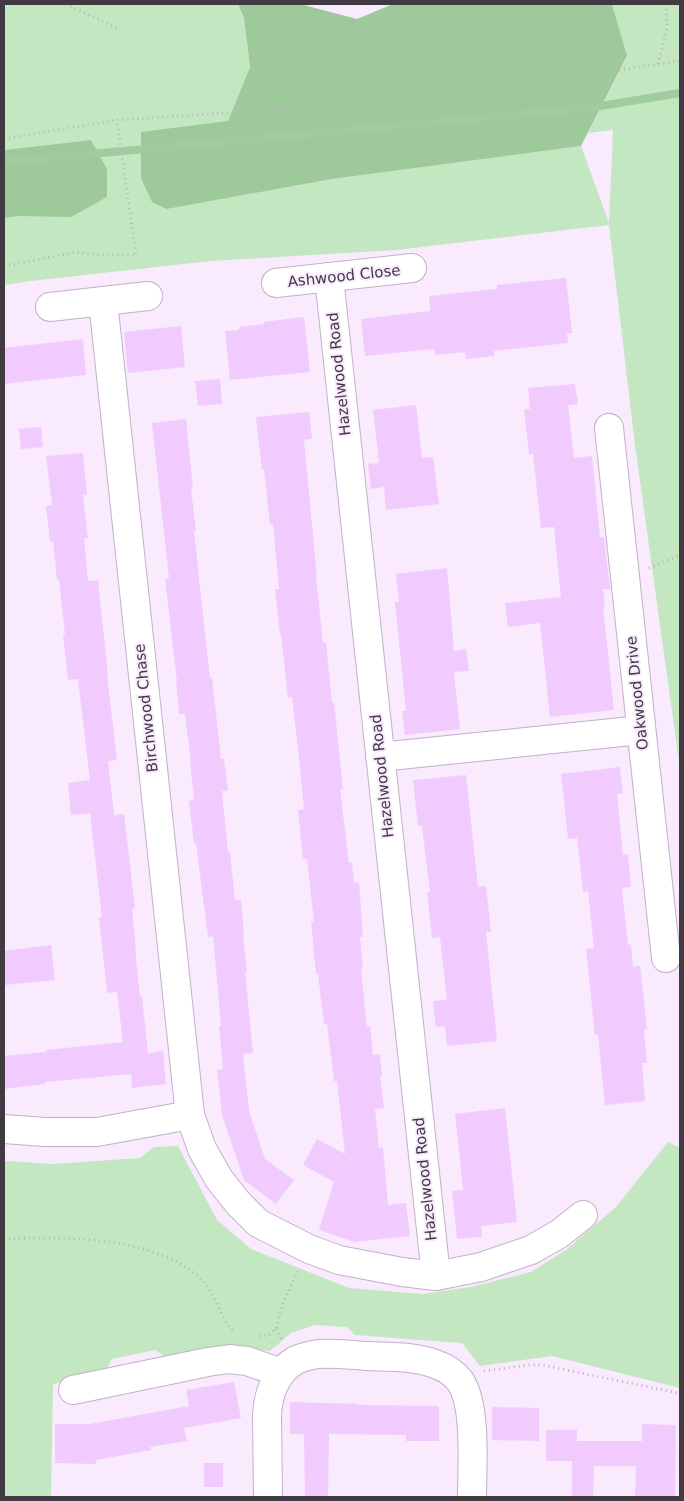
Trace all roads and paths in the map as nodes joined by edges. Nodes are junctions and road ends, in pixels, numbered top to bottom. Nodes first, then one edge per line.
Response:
1 (66, 4) edge
2 (593, 4) edge
3 (666, 4) edge
4 (119, 29) dead end
5 (680, 61) edge
6 (658, 64) junction
7 (605, 72) junction
8 (117, 120) junction
9 (4, 139) edge
10 (4, 266) edge
11 (412, 268) dead end
12 (329, 277) junction
13 (276, 283) dead end
14 (148, 296) dead end
15 (103, 301) junction
16 (50, 307) dead end
17 (609, 428) dead end
18 (641, 730) junction
19 (380, 758) junction
20 (666, 958) dead end
21 (190, 1115) junction
22 (4, 1129) edge
23 (583, 1214) dead end
24 (4, 1238) edge
25 (309, 1249) junction
26 (436, 1276) junction
27 (237, 1333) dead end
28 (254, 1336) dead end
29 (281, 1373) junction
30 (453, 1374) junction
31 (73, 1390) dead end
32 (680, 1394) edge
33 (268, 1497) edge
34 (472, 1497) edge

1 - 4 path
2 - 7 path
3 - 6 path
5 - 6 path
6 - 7 path
7 - 8 path
8 - 9 path
8 - 10 path
11 - 12 street, Ashwood Close
12 - 13 street, Ashwood Close
12 - 19 street, Hazelwood Road
14 - 15 street
15 - 16 street
15 - 21 street, Birchwood Chase
17 - 18 street, Oakwood Drive
18 - 19 street
18 - 20 street, Oakwood Drive
19 - 26 street, Hazelwood Road
21 - 22 street
21 - 25 street
23 - 26 street
24 - 27 path
25 - 26 street
25 - 28 path
29 - 30 street
29 - 31 street
29 - 33 street
30 - 32 path
30 - 34 street

